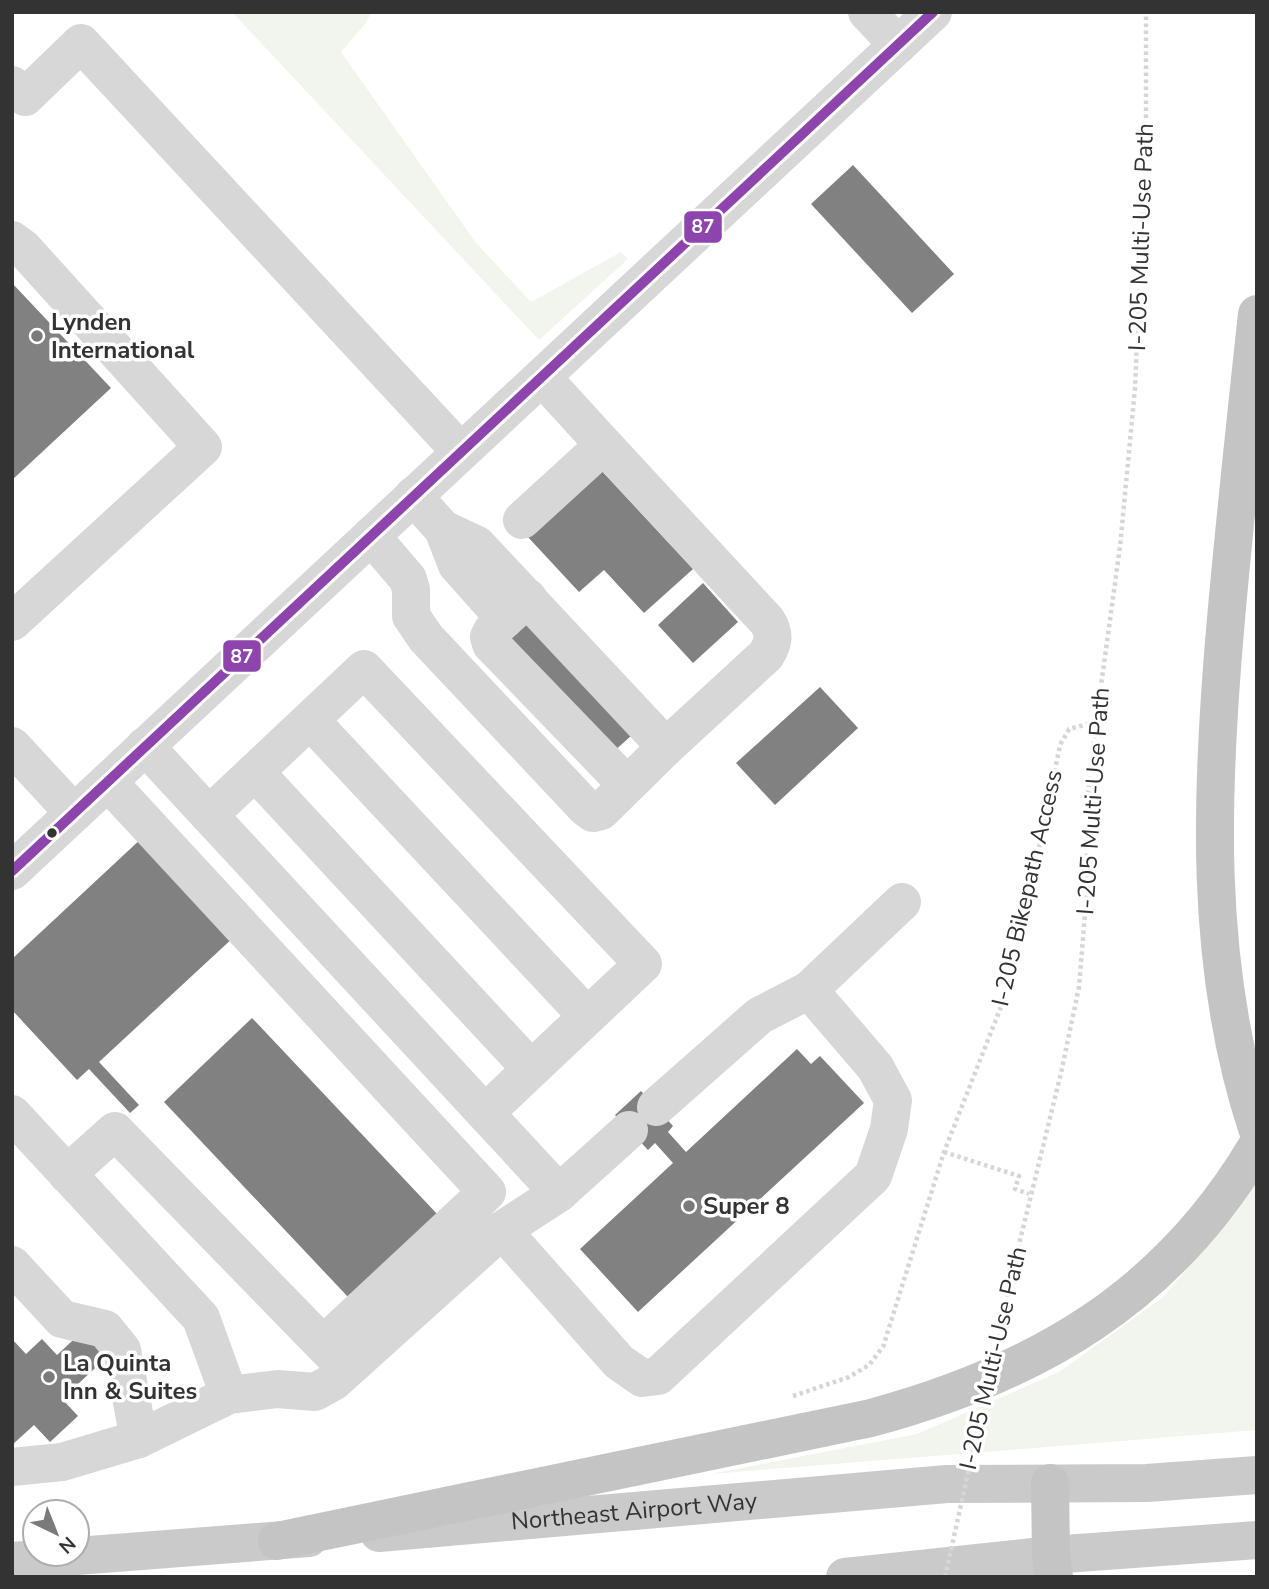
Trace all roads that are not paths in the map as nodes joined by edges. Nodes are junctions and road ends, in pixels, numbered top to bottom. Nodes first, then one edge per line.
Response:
1 (867, 12) edge
2 (933, 12) edge
3 (898, 45) junction
4 (12, 85) edge
5 (12, 240) edge
6 (1257, 314) edge
7 (542, 377) junction
8 (604, 445) junction
9 (461, 452) junction
10 (413, 496) junction
11 (522, 520) dead end
12 (371, 536) junction
13 (517, 608) junction
14 (12, 622) edge
15 (310, 720) junction
16 (12, 746) edge
17 (145, 746) junction
18 (666, 747) junction
19 (255, 772) junction
20 (108, 782) junction
21 (627, 785) junction
22 (74, 813) junction
23 (209, 815) junction
24 (12, 871) edge
25 (902, 902) dead end
26 (809, 990) junction
27 (587, 1016) junction
28 (531, 1069) junction
29 (485, 1113) junction
30 (12, 1114) edge
31 (1257, 1128) edge
32 (1257, 1146) edge
33 (67, 1174) junction
34 (559, 1193) junction
35 (502, 1230) junction
36 (12, 1265) edge
37 (336, 1357) junction
38 (229, 1395) junction
39 (139, 1439) junction
40 (12, 1467) edge
41 (1257, 1475) edge
42 (1050, 1483) junction
43 (277, 1541) junction
44 (1257, 1541) edge
45 (12, 1562) edge
46 (1053, 1566) edge
47 (949, 1571) edge
48 (845, 1577) edge

1 - 3 street
2 - 3 street
3 - 7 street
4 - 9 street
5 - 14 street
6 - 31 highway
7 - 8 street
7 - 9 street
8 - 11 street
8 - 18 street
9 - 10 street
10 - 12 street
10 - 13 street
12 - 17 street
12 - 21 street
13 - 18 street
13 - 21 street
15 - 19 street
15 - 27 street
15 - 27 street
16 - 22 street
17 - 20 street
17 - 23 street
18 - 21 street
19 - 23 street
19 - 28 street
20 - 22 street
20 - 37 street
22 - 24 street
23 - 29 street
25 - 26 street
26 - 34 street
26 - 35 street
27 - 28 street
28 - 29 street
29 - 34 street
30 - 33 street
32 - 43 highway
33 - 37 street
33 - 38 street
34 - 35 street
35 - 37 street
36 - 39 street
37 - 38 street
38 - 39 street
39 - 40 street
41 - 42 main road, Northeast Airport Way
42 - 43 main road, Northeast Airport Way
42 - 46 highway
43 - 45 main road, Northeast Airport Way
44 - 46 main road
46 - 47 main road
47 - 48 main road

